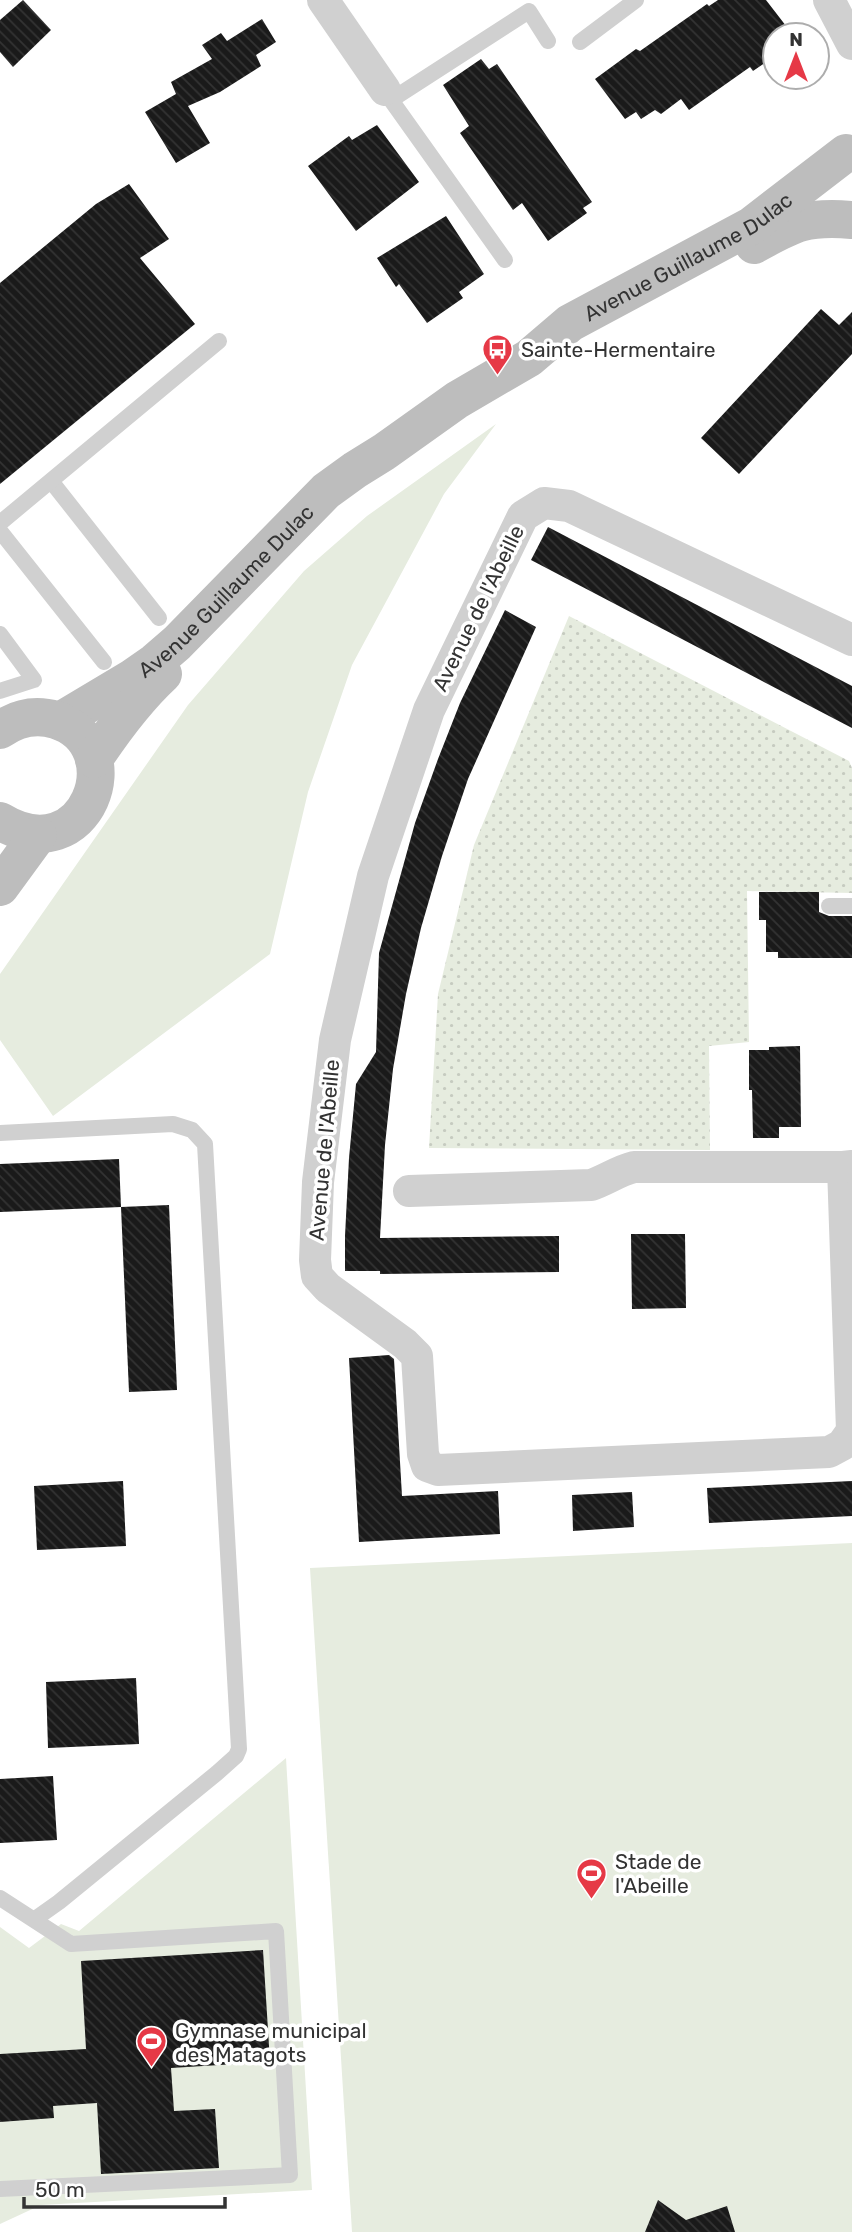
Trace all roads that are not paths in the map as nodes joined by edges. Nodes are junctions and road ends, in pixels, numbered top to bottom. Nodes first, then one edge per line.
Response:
1 (323, 0) edge
2 (636, 0) edge
3 (828, 0) edge
4 (548, 41) dead end
5 (580, 42) dead end
6 (852, 44) edge
7 (388, 95) junction
8 (849, 147) edge
9 (852, 206) edge
10 (852, 220) edge
11 (505, 260) dead end
12 (219, 341) dead end
13 (529, 358) junction
14 (384, 452) junction
15 (51, 481) junction
16 (0, 523) edge
17 (0, 531) edge
18 (159, 618) dead end
19 (0, 634) edge
20 (852, 640) edge
21 (104, 662) dead end
22 (0, 691) edge
23 (60, 721) junction
24 (0, 730) edge
25 (94, 759) junction
26 (0, 821) edge
27 (38, 835) junction
28 (0, 887) edge
29 (829, 906) dead end
30 (852, 906) edge
31 (0, 1133) edge
32 (848, 1167) edge
33 (409, 1191) dead end
34 (0, 1898) edge
35 (35, 1919) junction
36 (0, 2189) edge

1 - 7 street
2 - 5 lane
3 - 6 street
4 - 7 lane
7 - 11 lane
8 - 9 main road
8 - 13 main road, Avenue Guillaume Dulac
10 - 13 main road, Avenue Guillaume Dulac
12 - 15 lane
13 - 14 main road, Avenue Guillaume Dulac
14 - 23 main road, Avenue Guillaume Dulac
14 - 25 main road, Avenue Guillaume Dulac
15 - 16 lane
15 - 18 lane
17 - 21 lane
19 - 22 lane
20 - 32 street, Avenue de l'Abeille
23 - 24 main road
23 - 25 main road
25 - 27 main road
26 - 27 main road
27 - 28 main road
29 - 30 lane
31 - 35 lane
32 - 33 street
34 - 35 lane
35 - 36 lane

